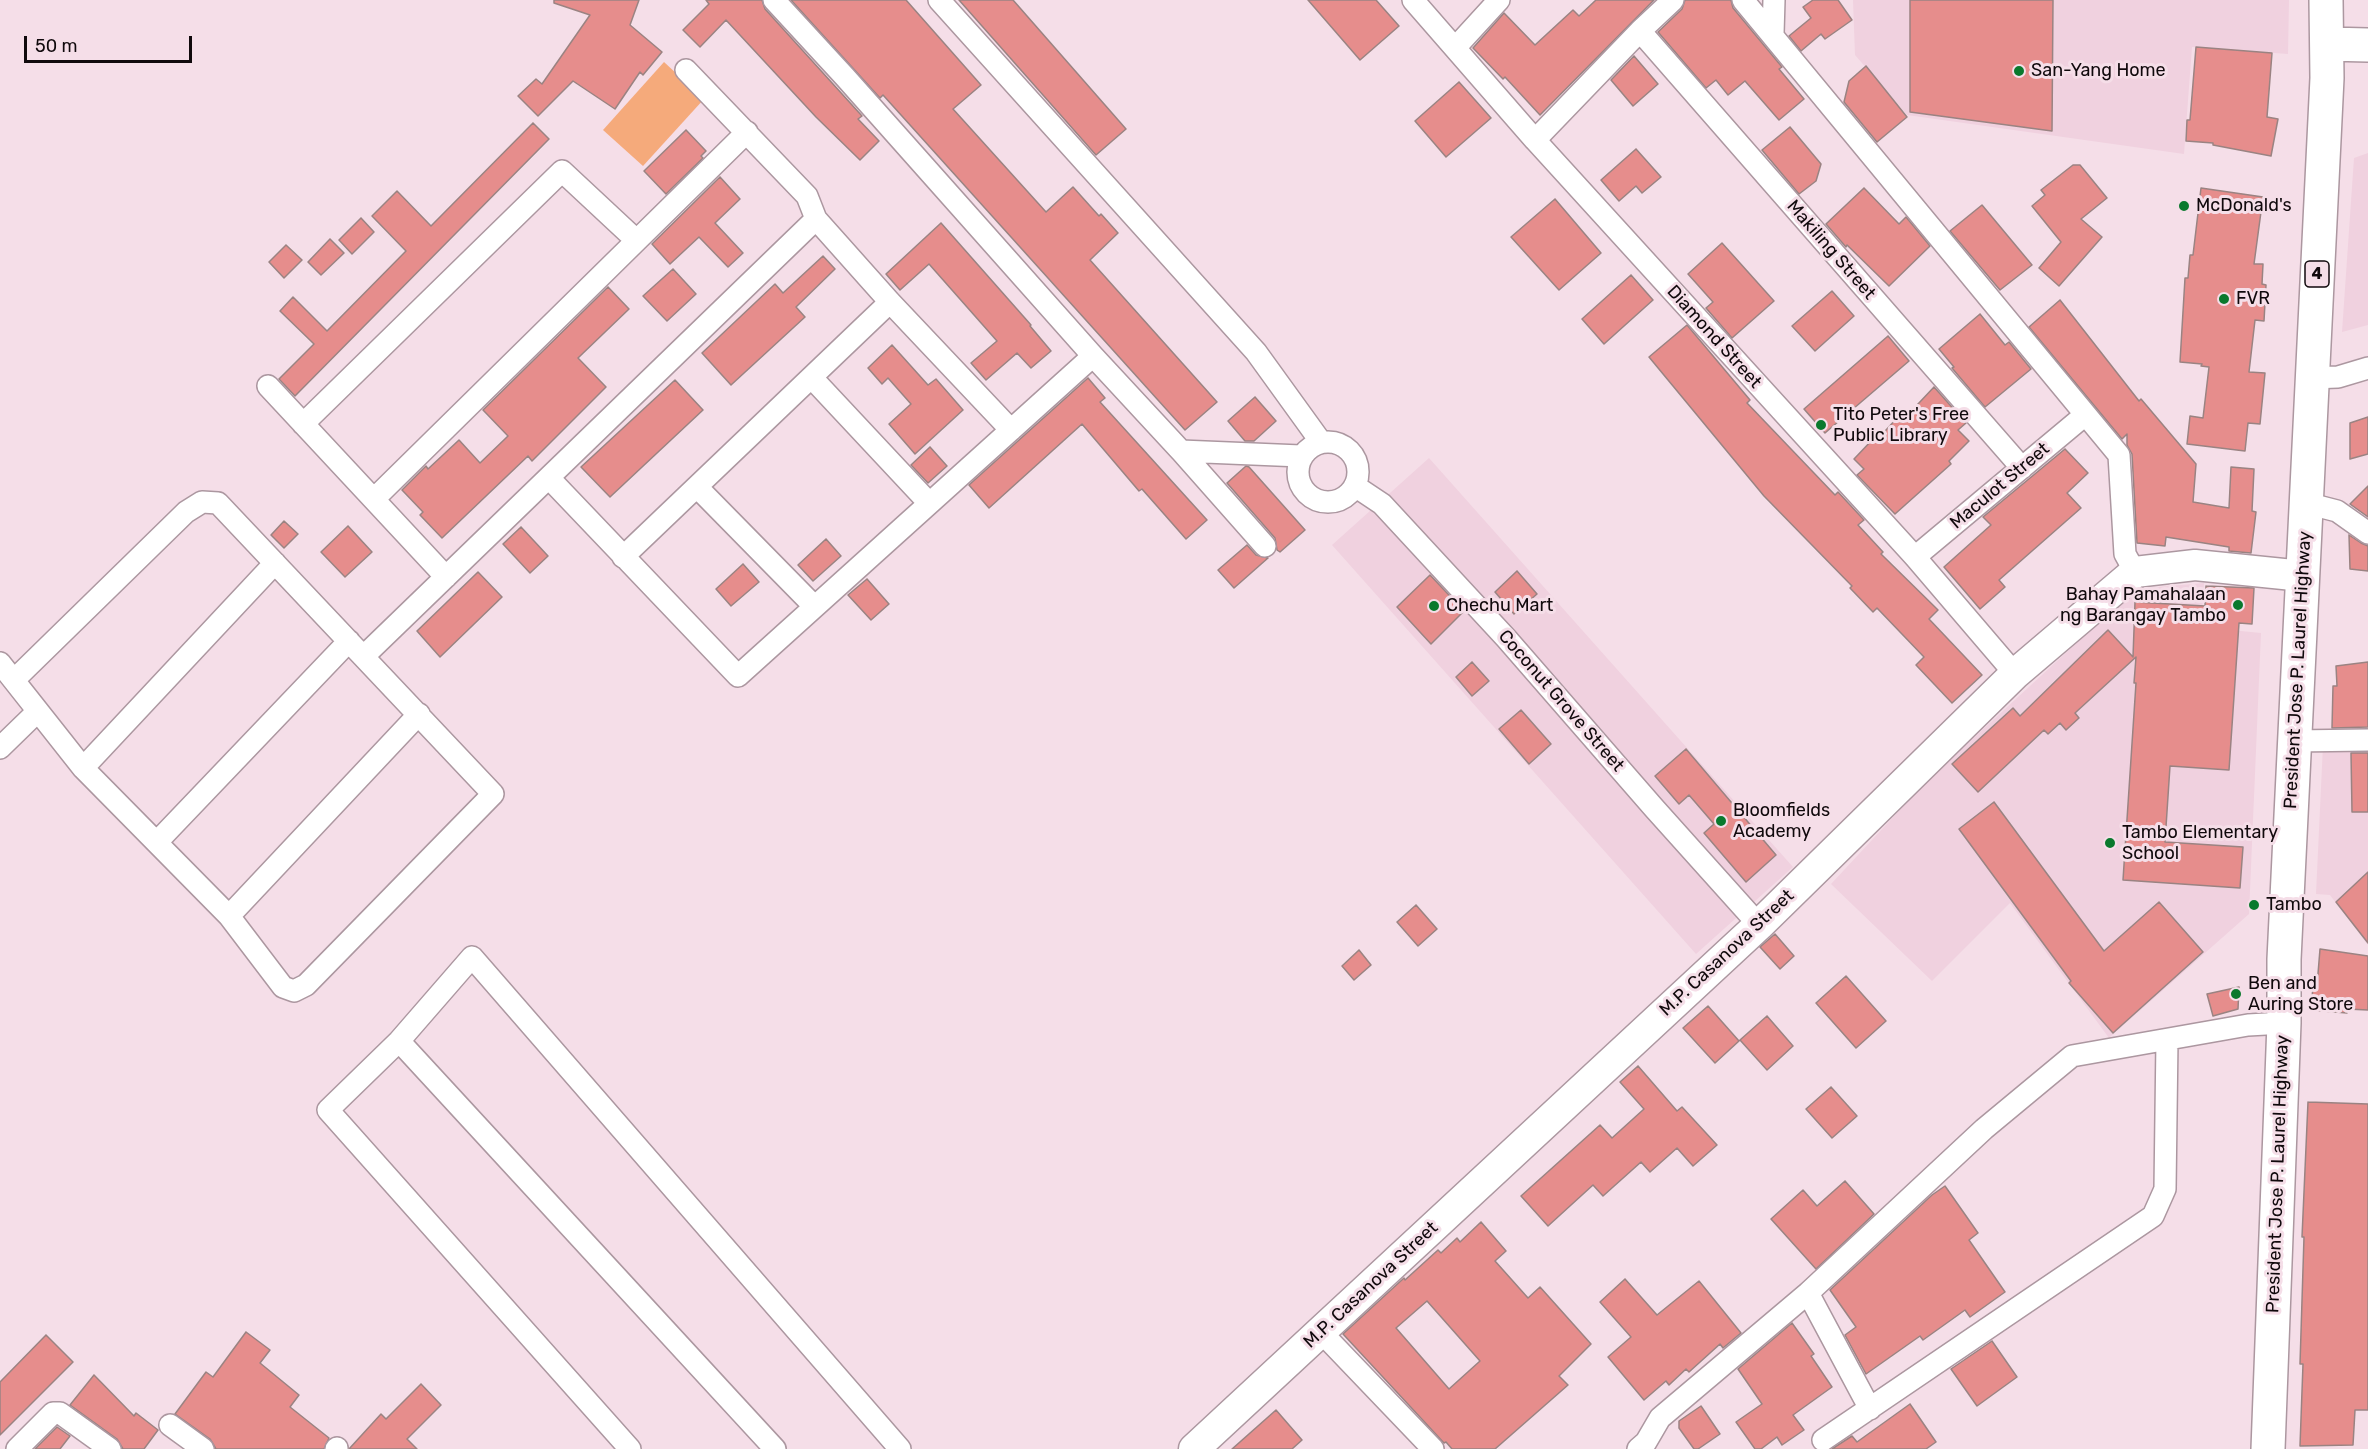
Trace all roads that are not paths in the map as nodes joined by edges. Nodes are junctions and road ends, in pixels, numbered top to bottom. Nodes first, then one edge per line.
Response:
1 (774, 0) edge
2 (939, 0) edge
3 (1413, 0) edge
4 (1499, 0) edge
5 (1673, 0) edge
6 (1743, 0) edge
7 (1774, 0) edge
8 (2326, 0) edge
9 (1640, 31) junction
10 (1773, 34) junction
11 (2328, 44) junction
12 (2368, 45) edge
13 (1455, 48) junction
14 (686, 70) dead end
15 (747, 132) junction
16 (1535, 141) junction
17 (816, 219) junction
18 (636, 240) junction
19 (890, 302) junction
20 (1093, 356) junction
21 (2368, 368) edge
22 (812, 378) junction
23 (2311, 378) junction
24 (268, 386) dead end
25 (2085, 415) junction
26 (303, 424) junction
27 (1011, 430) junction
28 (1322, 442) junction
29 (1181, 451) junction
30 (1301, 456) junction
31 (2022, 468) junction
32 (549, 478) junction
33 (1355, 486) junction
34 (697, 487) junction
35 (374, 499) junction
36 (929, 503) junction
37 (2306, 503) junction
38 (2368, 533) edge
39 (1265, 546) dead end
40 (623, 557) junction
41 (1915, 557) junction
42 (275, 563) junction
43 (2135, 572) junction
44 (2303, 576) junction
45 (446, 577) junction
46 (814, 606) junction
47 (349, 640) junction
48 (364, 656) junction
49 (0, 663) edge
50 (2015, 674) junction
51 (14, 680) junction
52 (38, 711) junction
53 (419, 714) junction
54 (2368, 740) edge
55 (2293, 741) junction
56 (0, 748) edge
57 (83, 768) junction
58 (157, 842) junction
59 (229, 916) junction
60 (1759, 925) junction
61 (2284, 1023) junction
62 (2167, 1040) junction
63 (399, 1041) junction
64 (1808, 1293) junction
65 (1322, 1332) junction
66 (1870, 1409) junction
67 (170, 1425) dead end
68 (1823, 1440) dead end
69 (2263, 1447) edge
70 (18, 1449) edge
71 (110, 1449) edge
72 (203, 1449) edge
73 (630, 1449) edge
74 (775, 1449) edge
75 (900, 1449) edge
76 (1194, 1449) edge
77 (1433, 1449) edge
78 (1638, 1449) edge

1 - 20 street
2 - 28 street
3 - 13 street, Diamond Street
4 - 13 street
5 - 9 street
6 - 10 street
7 - 10 street
8 - 11 highway, President Jose P. Laurel Highway / 4
9 - 16 street
9 - 31 street, Makiling Street
10 - 25 street
11 - 12 highway
11 - 23 highway, President Jose P. Laurel Highway / 4
13 - 16 street, Diamond Street
14 - 15 street
15 - 17 street
15 - 18 street
16 - 41 street, Diamond Street
17 - 19 street
17 - 32 street
18 - 26 street
18 - 35 street
19 - 22 street
19 - 27 street
20 - 27 street
20 - 29 street
21 - 23 street
22 - 34 street
22 - 36 street
23 - 37 highway, President Jose P. Laurel Highway / 4
24 - 26 street
25 - 31 street, Maculot Street
25 - 43 street
26 - 35 street
27 - 36 street
28 - 30 street
28 - 33 street
29 - 30 street
29 - 39 street
30 - 33 street
31 - 41 street, Maculot Street
32 - 40 street
32 - 45 street
33 - 60 street, Coconut Grove Street
34 - 40 street
34 - 46 street
35 - 45 street
36 - 46 street
37 - 38 street
37 - 44 highway, President Jose P. Laurel Highway / 4
40 - 46 street
41 - 50 street, Diamond Street
42 - 47 street
42 - 51 street
42 - 57 street
43 - 44 street
43 - 50 street, M.P. Casanova Street
44 - 55 highway, President Jose P. Laurel Highway / 4
45 - 48 street
47 - 48 street
47 - 58 street
48 - 53 street
49 - 51 street
50 - 60 street, M.P. Casanova Street
51 - 52 street
52 - 56 street
52 - 57 street
53 - 59 street
53 - 59 street
54 - 55 street
55 - 61 highway, President Jose P. Laurel Highway / 4
57 - 58 street
58 - 59 street
60 - 65 street, M.P. Casanova Street
61 - 62 street
61 - 69 highway, President Jose P. Laurel Highway / 4
62 - 64 street
62 - 66 street
63 - 73 street
63 - 74 street
63 - 75 street
64 - 66 street
64 - 78 street
65 - 76 street, M.P. Casanova Street
65 - 77 street
66 - 68 street
67 - 72 street
70 - 71 street

